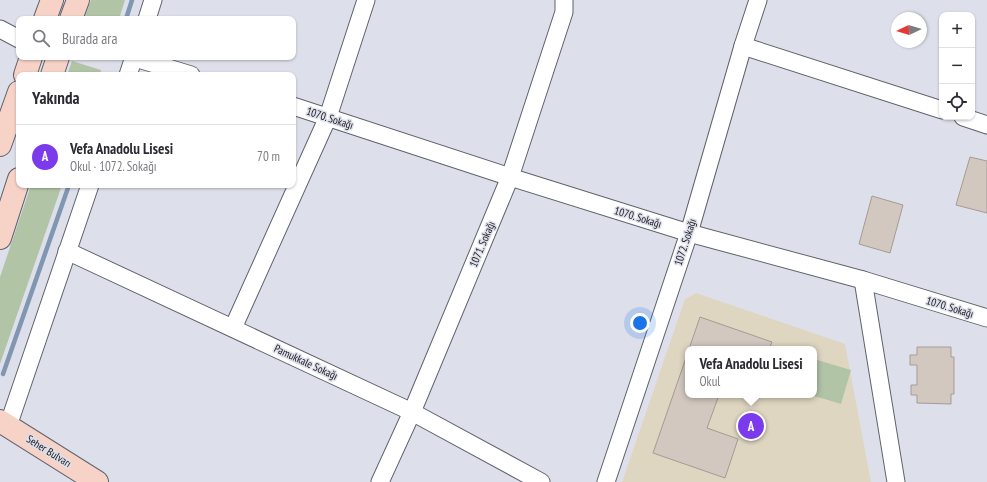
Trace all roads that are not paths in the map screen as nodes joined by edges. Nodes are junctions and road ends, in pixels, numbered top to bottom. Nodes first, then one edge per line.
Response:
1 (52, 0) edge
2 (78, 0) edge
3 (153, 0) edge
4 (366, 0) edge
5 (564, 0) edge
6 (758, 0) edge
7 (46, 16) edge
8 (72, 16) edge
9 (148, 16) edge
10 (1, 34) edge
11 (16, 38) edge
12 (743, 46) junction
13 (31, 60) edge
14 (57, 60) edge
15 (132, 60) edge
16 (143, 60) edge
17 (26, 72) edge
18 (53, 72) edge
19 (129, 72) edge
20 (181, 72) edge
21 (16, 100) edge
22 (296, 107) edge
23 (939, 109) edge
24 (328, 117) junction
25 (972, 120) edge
26 (987, 125) edge
27 (0, 145) edge
28 (510, 177) junction
29 (16, 188) edge
30 (89, 188) edge
31 (689, 233) junction
32 (0, 238) edge
33 (67, 251) junction
34 (863, 280) junction
35 (987, 318) edge
36 (233, 328) junction
37 (412, 412) junction
38 (4, 424) edge
39 (97, 482) edge
40 (380, 482) edge
41 (541, 482) edge
42 (606, 482) edge
43 (896, 482) edge

1 - 7 main road
2 - 8 main road
3 - 9 street
4 - 24 street
5 - 28 street, 1071. Sokağı
6 - 12 street, 1072. Sokağı
10 - 11 street
12 - 23 street
12 - 31 street, 1072. Sokağı
13 - 17 main road
14 - 18 main road
15 - 19 street
16 - 20 street
21 - 27 main road
22 - 24 street, 1070. Sokağı
24 - 28 street, 1070. Sokağı
24 - 36 street
25 - 26 street
28 - 31 street, 1070. Sokağı
28 - 37 street, 1071. Sokağı
29 - 32 main road
30 - 33 street
31 - 34 street, 1070. Sokağı
31 - 42 street, 1072. Sokağı
33 - 36 street, Pamukkale Sokağı
33 - 38 street
34 - 35 street, 1070. Sokağı
34 - 43 street
36 - 37 street, Pamukkale Sokağı
37 - 40 street, 1071. Sokağı
37 - 41 street, Pamukkale Sokağı
38 - 39 main road, Seher Bulvarı

